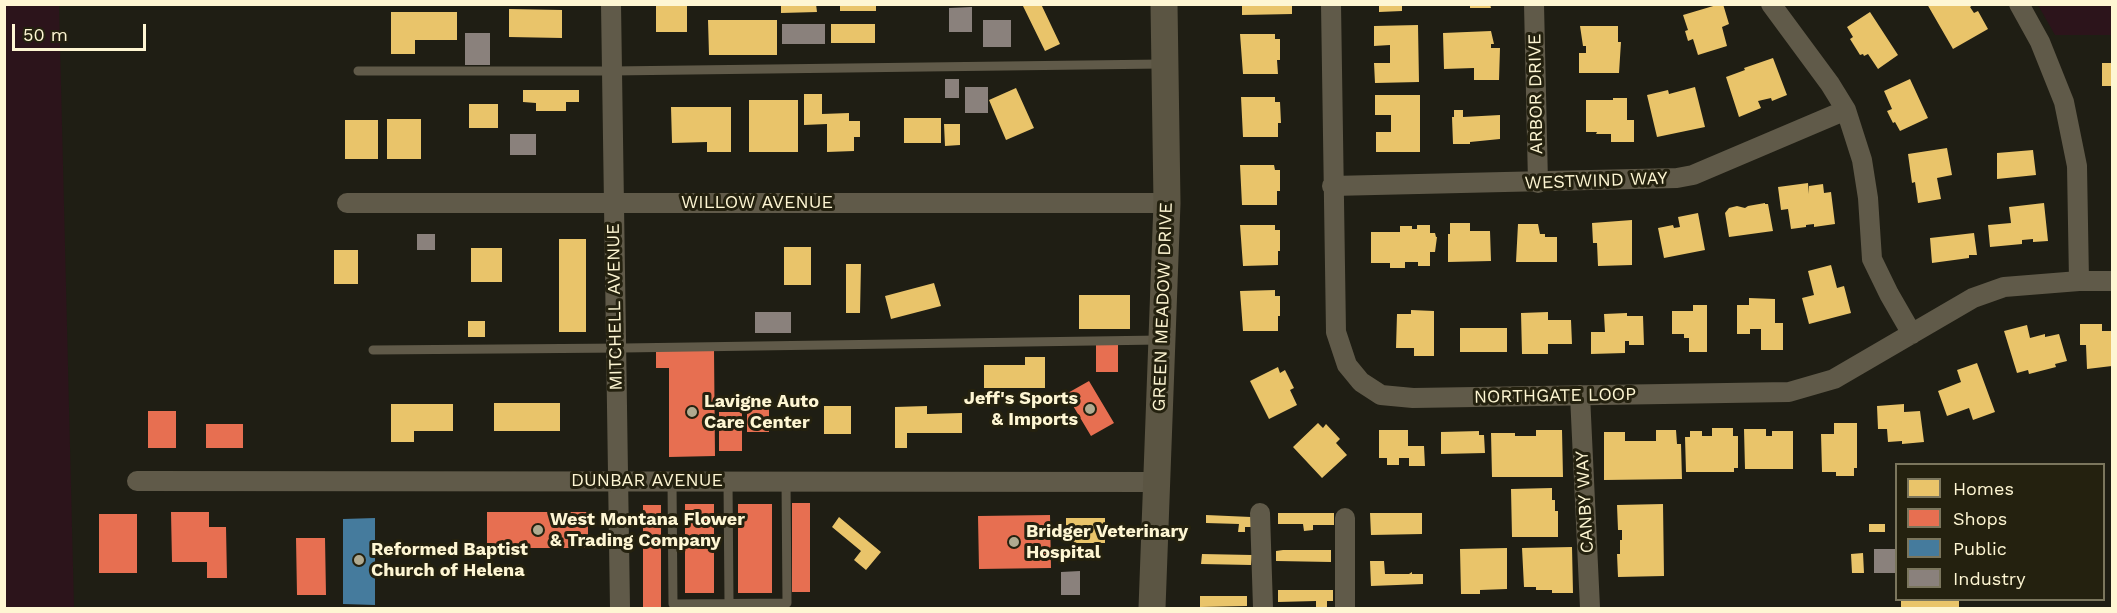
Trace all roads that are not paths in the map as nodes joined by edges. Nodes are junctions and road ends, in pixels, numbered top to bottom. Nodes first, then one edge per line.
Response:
1 (611, 4) edge
2 (1164, 4) edge
3 (1331, 4) edge
4 (1534, 4) edge
5 (1771, 4) edge
6 (2019, 4) edge
7 (1165, 64) junction
8 (358, 71) dead end
9 (612, 71) junction
10 (1846, 110) junction
11 (1538, 183) junction
12 (1332, 186) junction
13 (614, 202) junction
14 (1167, 202) junction
15 (347, 203) dead end
16 (2079, 281) junction
17 (2112, 281) edge
18 (1912, 334) junction
19 (1162, 340) junction
20 (616, 348) junction
21 (372, 350) dead end
22 (1580, 395) junction
23 (137, 481) dead end
24 (618, 481) junction
25 (672, 481) junction
26 (728, 481) junction
27 (786, 481) junction
28 (1158, 482) junction
29 (1260, 513) dead end
30 (1345, 518) dead end
31 (729, 603) junction
32 (620, 609) edge
33 (1152, 609) edge
34 (1263, 609) edge
35 (1346, 609) edge
36 (1590, 609) edge

1 - 9 street, MITCHELL AVENUE
2 - 7 main road, GREEN MEADOW DRIVE
3 - 12 street, NORTHGATE LOOP
4 - 11 street, ARBOR DRIVE
5 - 10 street
6 - 16 street
7 - 9 lane
7 - 14 main road, GREEN MEADOW DRIVE
8 - 9 lane
9 - 13 street, MITCHELL AVENUE
10 - 11 street, WESTWIND WAY
10 - 18 street
11 - 12 street, WESTWIND WAY
12 - 22 street, NORTHGATE LOOP
13 - 14 street, WILLOW AVENUE
13 - 15 street, WILLOW AVENUE
13 - 20 street, MITCHELL AVENUE
14 - 19 main road, GREEN MEADOW DRIVE
16 - 17 street, NORTHGATE LOOP
16 - 18 street, NORTHGATE LOOP
18 - 22 street, NORTHGATE LOOP
19 - 20 lane
19 - 28 main road, GREEN MEADOW DRIVE
20 - 21 lane
20 - 24 street, MITCHELL AVENUE
22 - 36 street, CANBY WAY
23 - 24 street, DUNBAR AVENUE
24 - 25 street, DUNBAR AVENUE
24 - 32 street, MITCHELL AVENUE
25 - 26 street, DUNBAR AVENUE
25 - 31 lane
26 - 27 street, DUNBAR AVENUE
26 - 31 lane
27 - 28 street, DUNBAR AVENUE
27 - 31 lane
28 - 33 main road, GREEN MEADOW DRIVE
29 - 34 street
30 - 35 street

